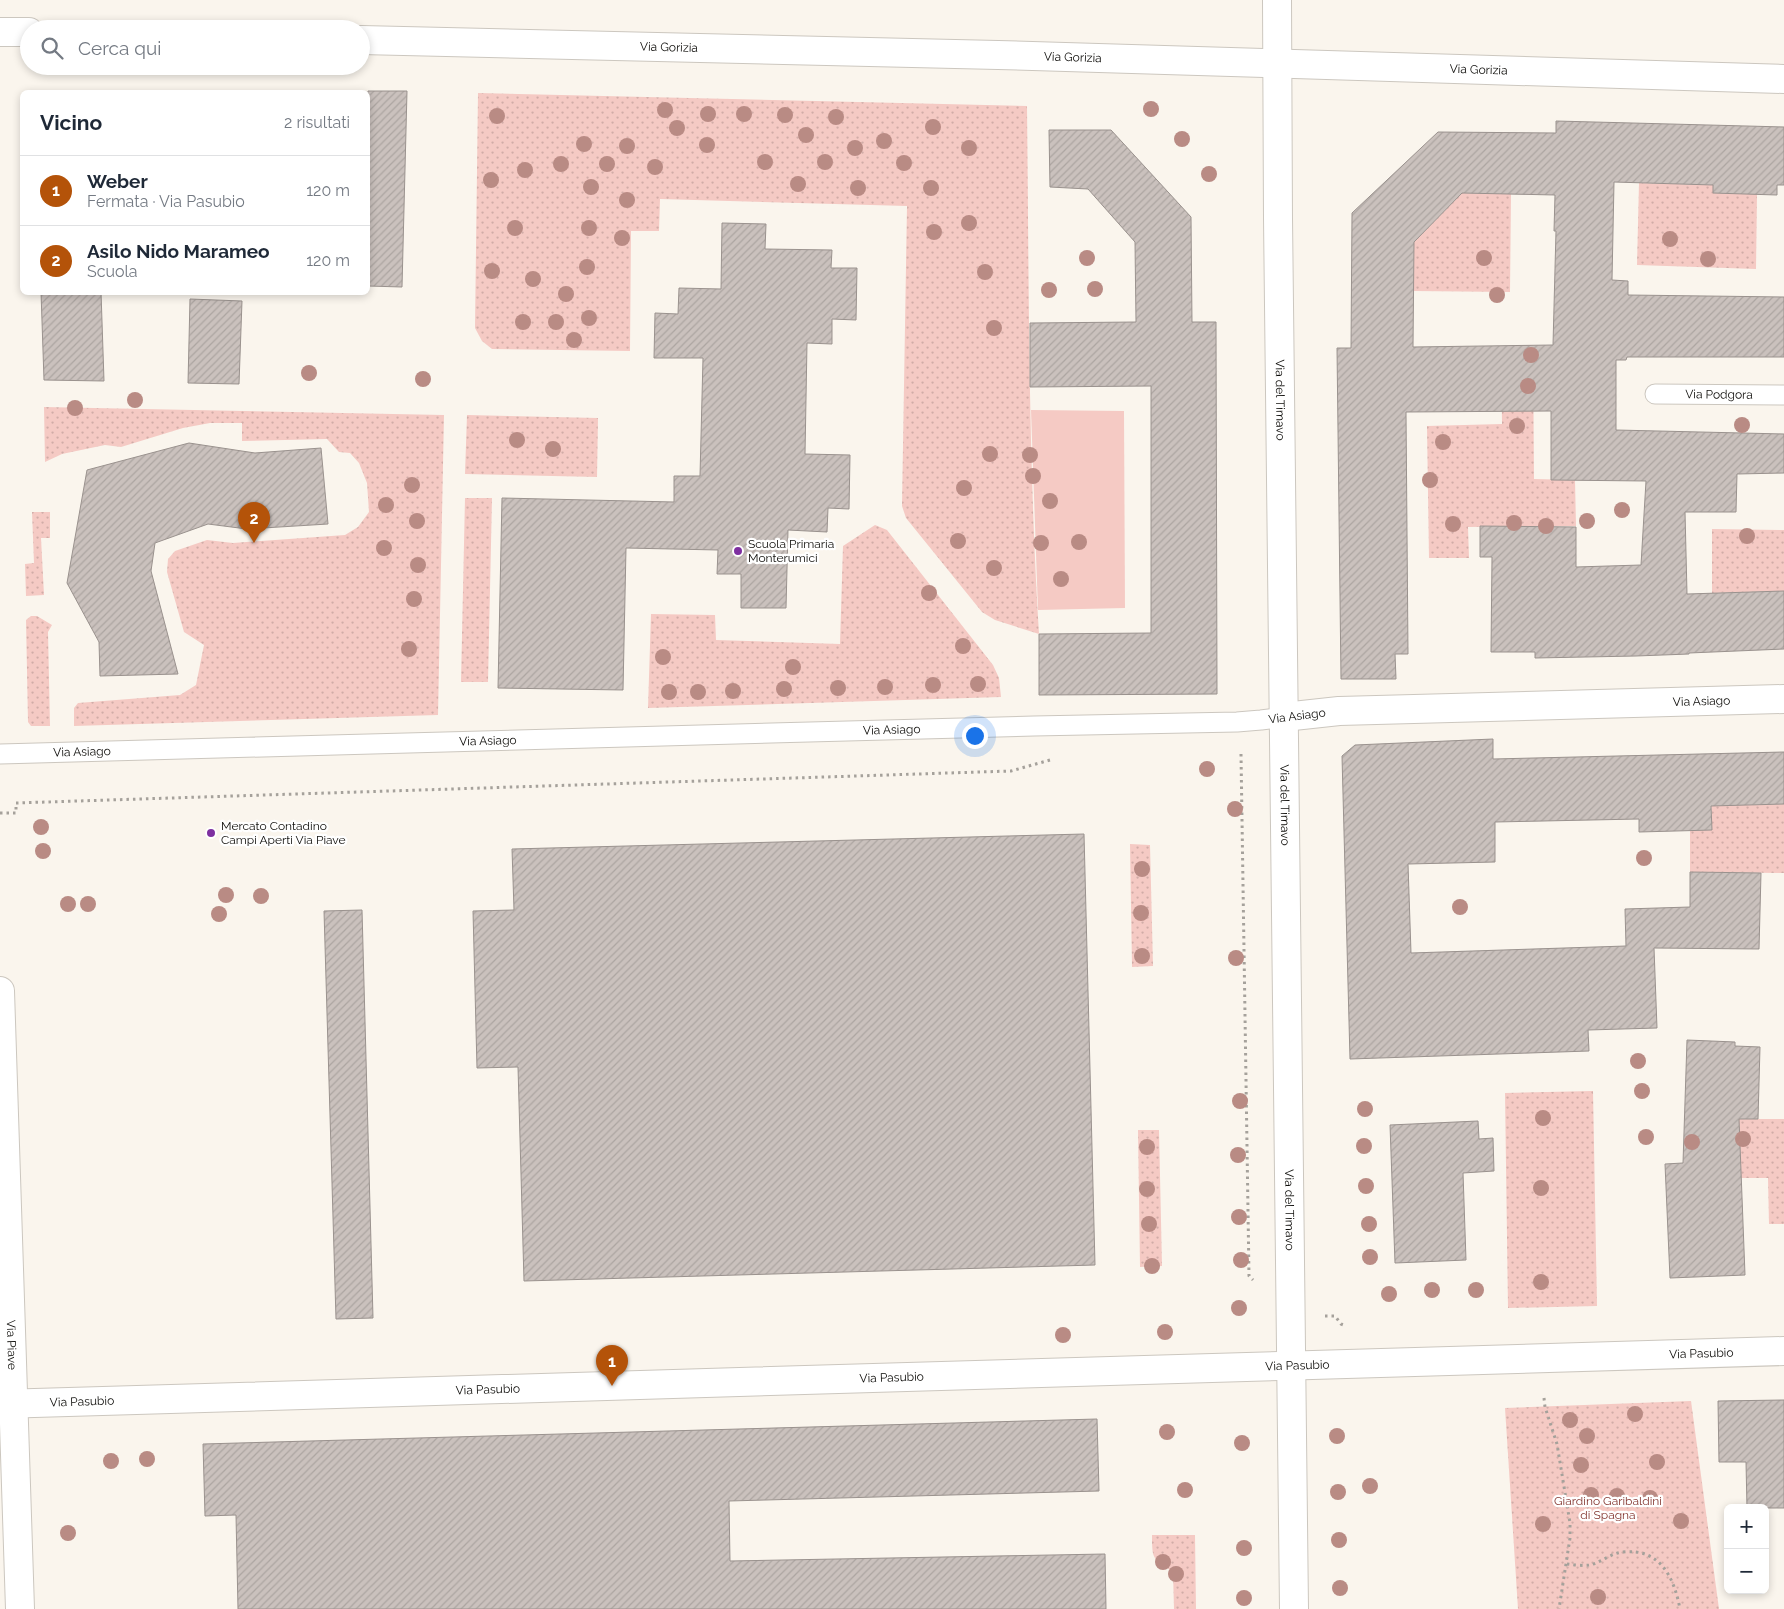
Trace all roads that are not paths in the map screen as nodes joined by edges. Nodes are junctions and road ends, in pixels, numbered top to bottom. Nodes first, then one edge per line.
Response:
1 (1277, 0) edge
2 (0, 32) edge
3 (20, 32) edge
4 (370, 40) edge
5 (1277, 64) junction
6 (1784, 80) edge
7 (1655, 394) dead end
8 (1784, 395) edge
9 (1784, 699) edge
10 (1284, 717) junction
11 (0, 754) edge
12 (0, 991) edge
13 (1784, 1351) edge
14 (1291, 1365) junction
15 (7, 1404) edge
16 (20, 1609) edge
17 (1294, 1609) edge

1 - 5 street, Via del Timavo
2 - 3 street
4 - 5 street, Via Gorizia
5 - 6 street, Via Gorizia
5 - 10 street, Via del Timavo
7 - 8 lane, Via Podgora
9 - 10 street, Via Asiago
10 - 11 lane, Via Asiago
10 - 14 street, Via del Timavo
12 - 15 street, Via Piave
13 - 14 street, Via Pasubio
14 - 15 street, Via Pasubio
14 - 17 street, Via del Timavo
15 - 16 street, Via Piave

